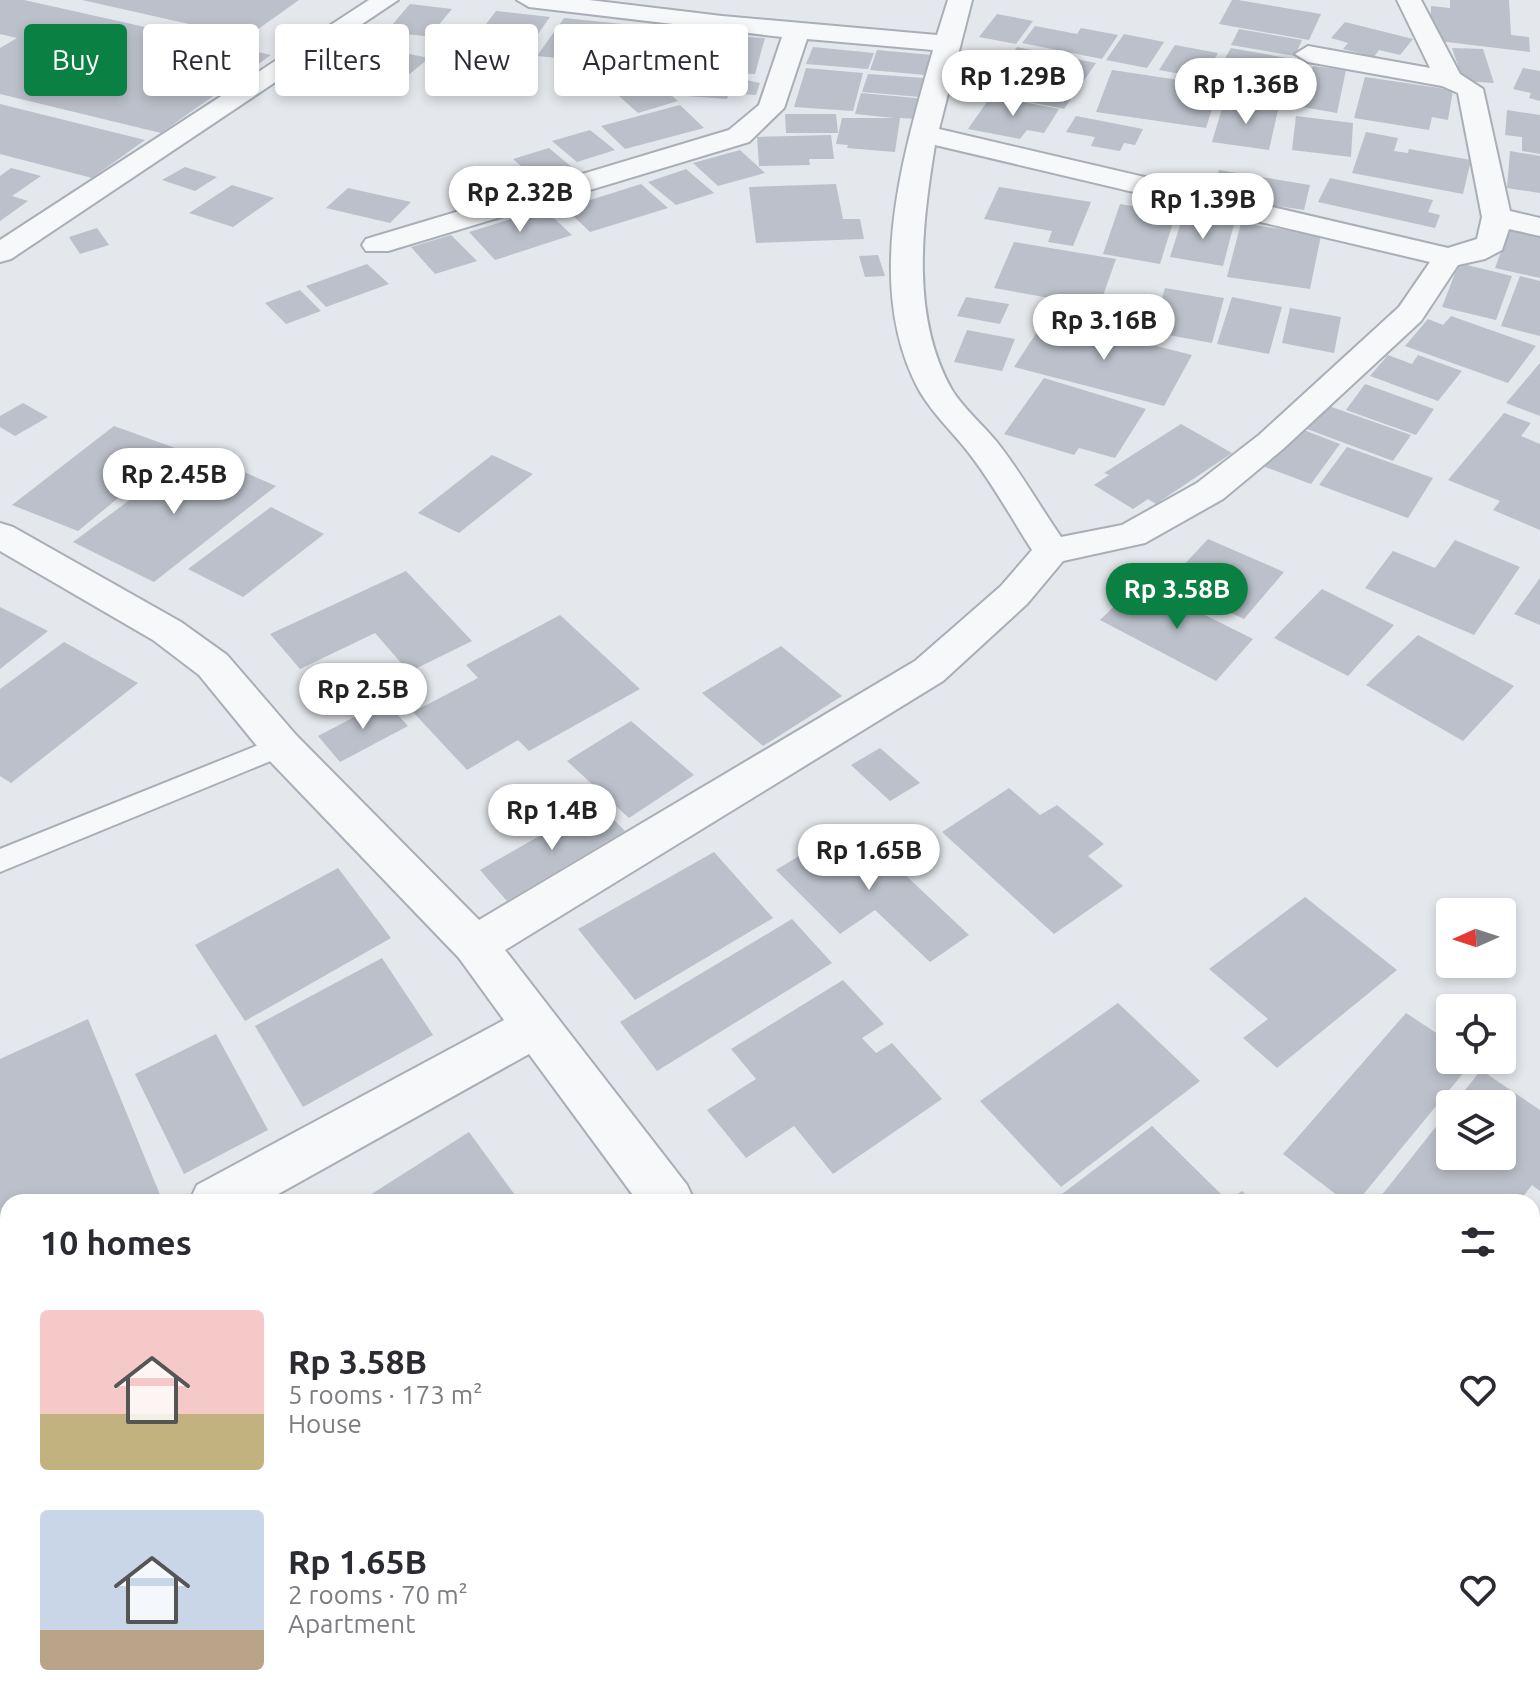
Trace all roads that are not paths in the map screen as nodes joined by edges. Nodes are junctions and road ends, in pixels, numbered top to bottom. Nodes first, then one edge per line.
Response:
1 (386, 0) edge
2 (529, 0) edge
3 (960, 0) edge
4 (1409, 0) edge
5 (797, 31) junction
6 (948, 44) junction
7 (1308, 54) dead end
8 (1449, 79) junction
9 (923, 134) junction
10 (1497, 217) junction
11 (1540, 227) edge
12 (377, 245) dead end
13 (0, 253) edge
14 (1448, 257) junction
15 (0, 535) edge
16 (1051, 551) junction
17 (281, 746) junction
18 (0, 861) edge
19 (475, 945) junction
20 (535, 1027) junction
21 (230, 1194) edge
22 (663, 1194) edge

1 - 13 street
2 - 5 street
3 - 6 street
4 - 8 street
5 - 6 street
5 - 12 street
6 - 9 street
7 - 8 street
8 - 10 street
9 - 14 street
9 - 16 street
10 - 11 street
10 - 14 street
14 - 16 street
15 - 17 street
16 - 19 street
17 - 18 lane
17 - 19 street
19 - 20 street
20 - 21 street
20 - 22 street

